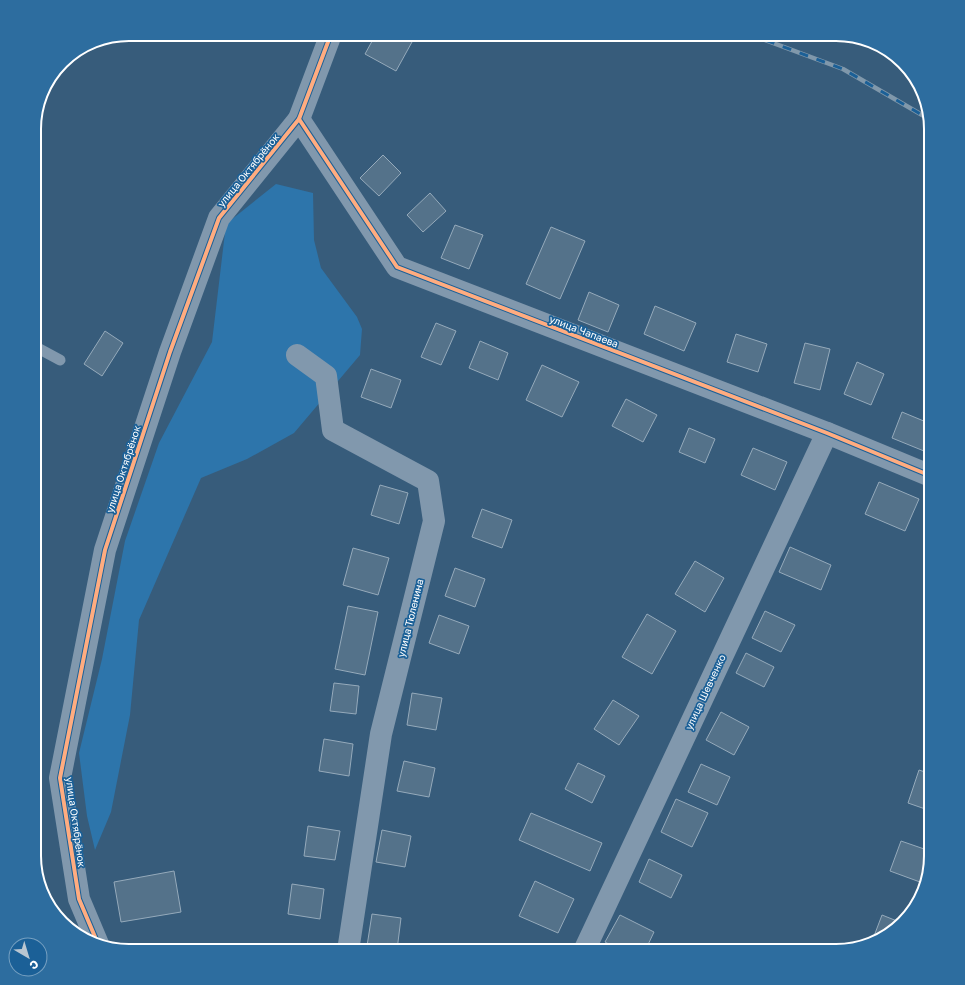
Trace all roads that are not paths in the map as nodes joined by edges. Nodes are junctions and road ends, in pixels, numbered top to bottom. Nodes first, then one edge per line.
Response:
1 (328, 41) edge
2 (299, 118) junction
3 (41, 350) edge
4 (297, 355) dead end
5 (60, 360) dead end
6 (827, 433) junction
7 (924, 473) edge
8 (95, 936) edge
9 (349, 944) edge
10 (587, 944) edge

1 - 2 street, улица Октябрёнок
2 - 6 street, улица Чапаева
2 - 8 street, улица Октябрёнок
3 - 5 lane
4 - 9 street, улица Тюленина
6 - 7 street, улица Чапаева
6 - 10 street, улица Шевченко

